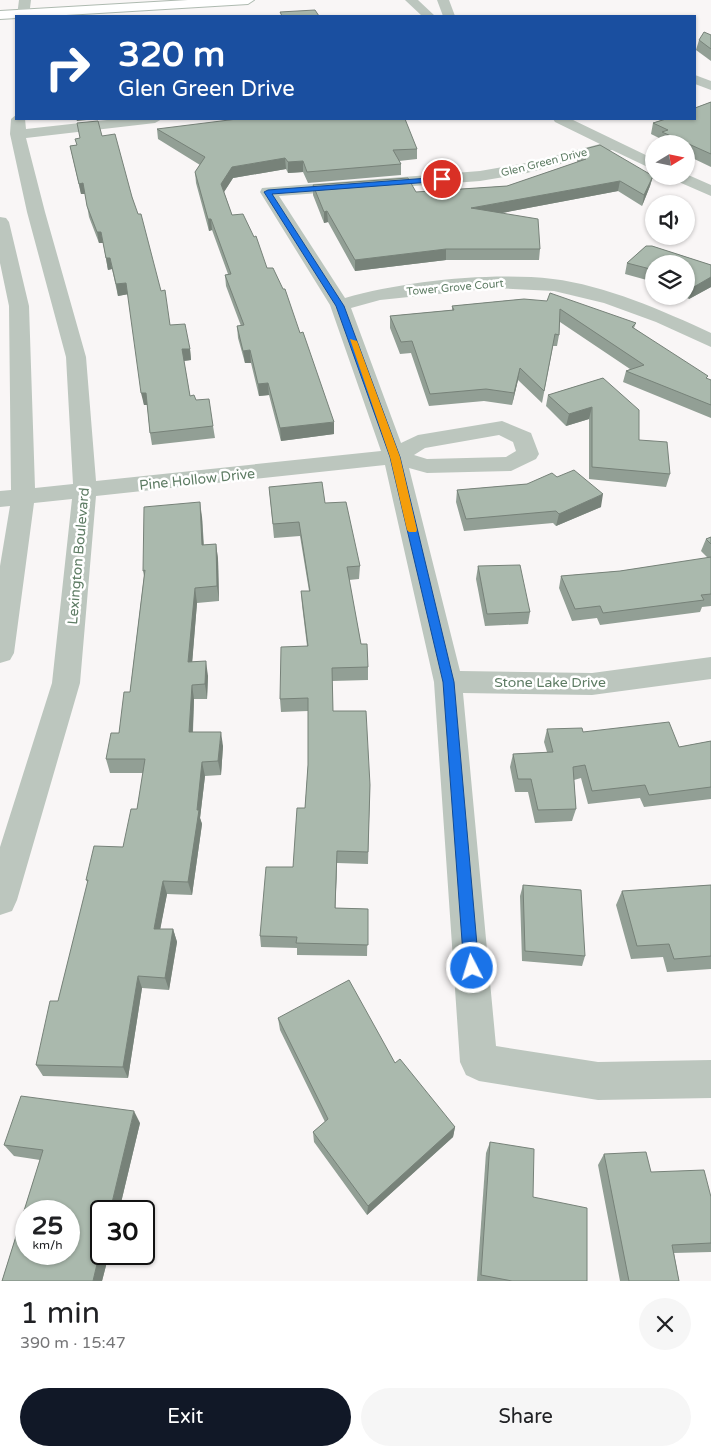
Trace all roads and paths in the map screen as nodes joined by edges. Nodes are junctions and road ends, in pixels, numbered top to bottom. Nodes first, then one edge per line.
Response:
1 (145, 0) edge
2 (248, 0) edge
3 (411, 0) edge
4 (443, 0) edge
5 (0, 9) edge
6 (24, 9) edge
7 (0, 15) edge
8 (428, 15) edge
9 (449, 15) edge
10 (696, 80) edge
11 (711, 86) edge
12 (15, 120) edge
13 (562, 120) edge
14 (611, 146) junction
15 (645, 161) edge
16 (695, 184) edge
17 (711, 191) edge
18 (0, 222) edge
19 (49, 257) junction
20 (10, 263) junction
21 (340, 306) junction
22 (711, 341) edge
23 (395, 457) junction
24 (85, 491) junction
25 (12, 498) edge
26 (0, 653) edge
27 (711, 668) edge
28 (448, 682) junction
29 (7, 850) edge
30 (0, 900) edge
31 (711, 1079) edge

1 - 6 main road
2 - 6 main road
3 - 8 street
4 - 9 street
5 - 6 main road
6 - 7 main road
10 - 11 street
12 - 19 street, Lexington Boulevard
13 - 14 street
14 - 15 street
14 - 21 street, Glen Green Drive
16 - 17 street
18 - 20 street
19 - 20 street
19 - 24 street, Lexington Boulevard
20 - 25 street
21 - 22 street, Tower Grove Court
21 - 23 street
23 - 23 street
23 - 24 street, Pine Hollow Drive
23 - 28 street
24 - 25 street, Pine Hollow Drive
24 - 29 street, Lexington Boulevard
25 - 26 street
27 - 28 street, Stone Lake Drive
28 - 31 street
29 - 30 street, Lexington Boulevard

